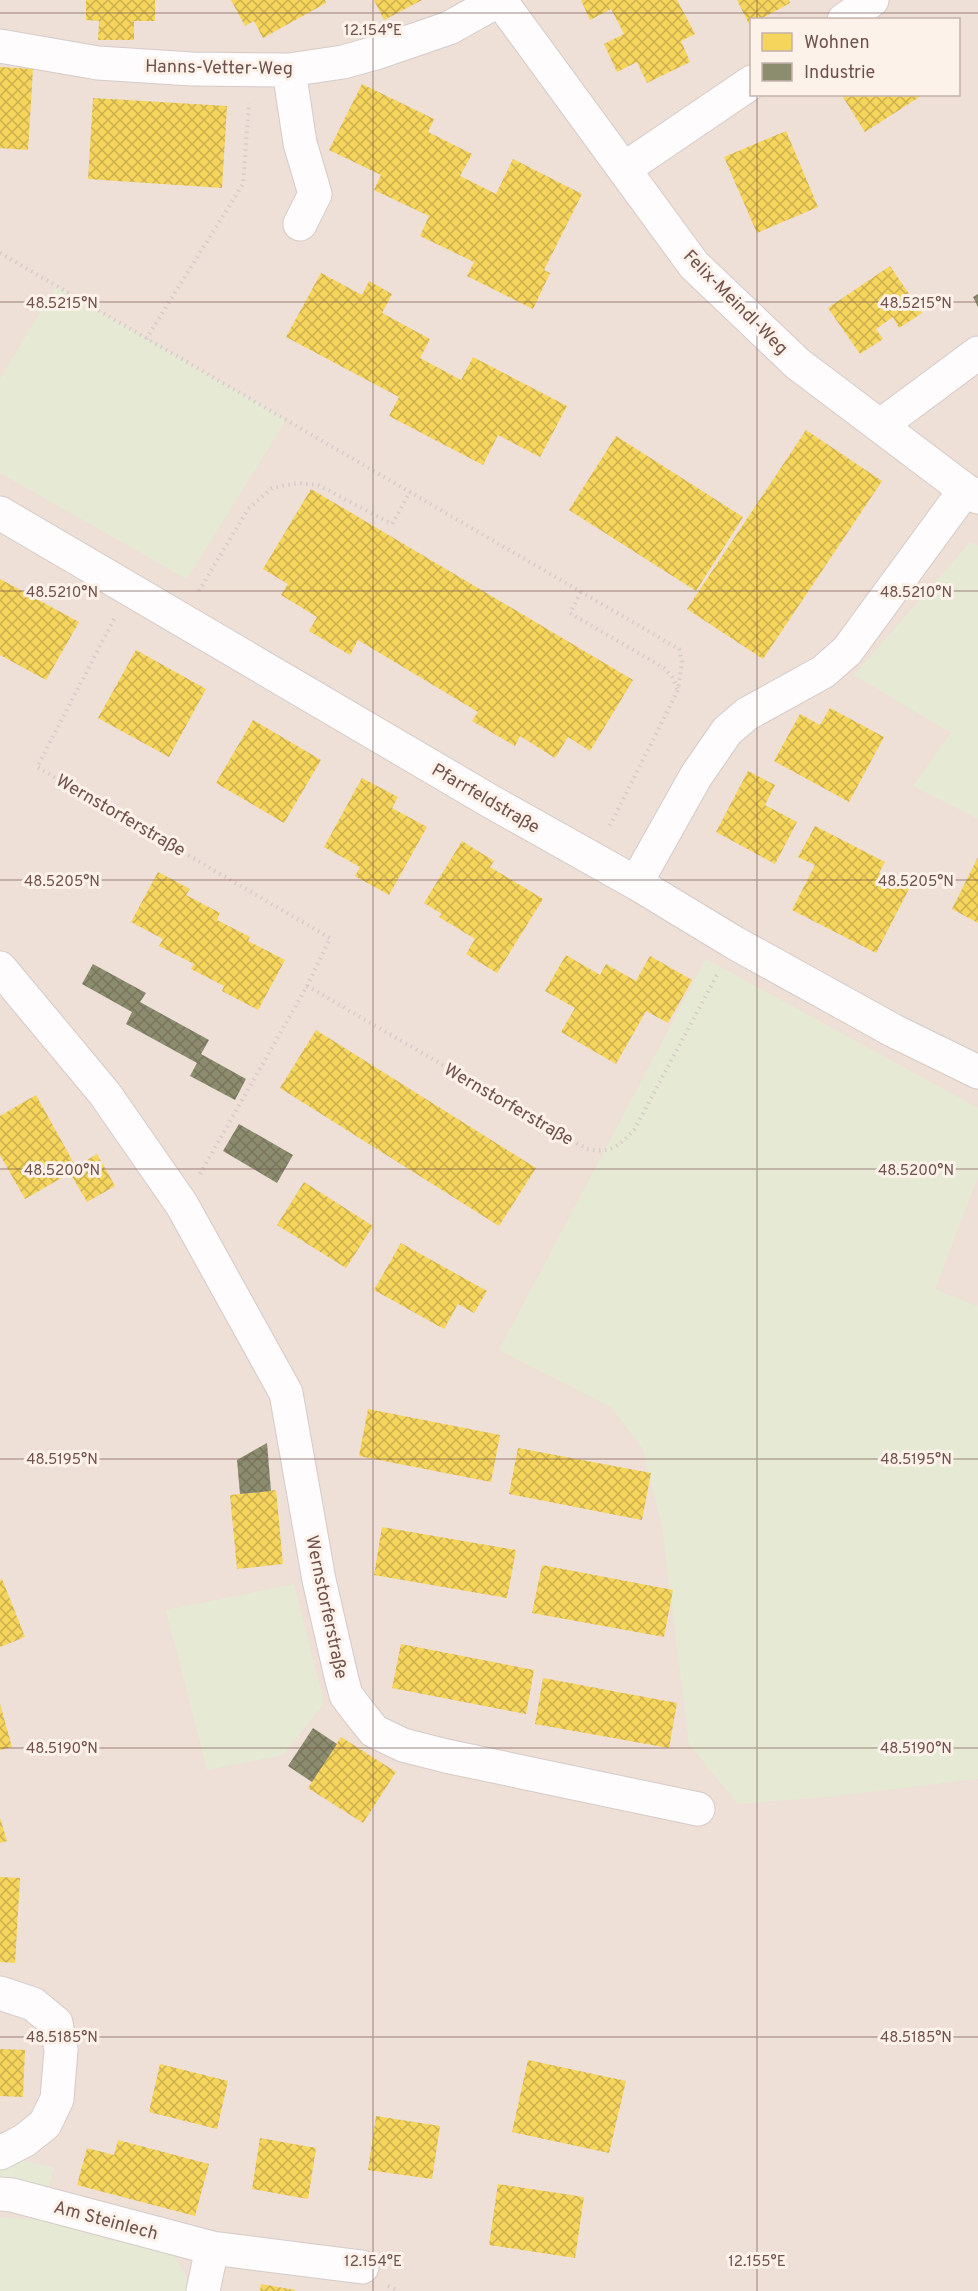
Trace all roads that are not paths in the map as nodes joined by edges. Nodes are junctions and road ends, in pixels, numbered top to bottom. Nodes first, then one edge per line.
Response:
1 (500, 0) edge
2 (872, 0) edge
3 (847, 18) edge
4 (0, 46) edge
5 (289, 70) junction
6 (750, 83) edge
7 (624, 169) junction
8 (300, 224) dead end
9 (978, 352) edge
10 (881, 425) junction
11 (972, 493) edge
12 (0, 513) edge
13 (636, 883) junction
14 (0, 968) edge
15 (978, 1072) edge
16 (698, 1809) dead end
17 (0, 1993) edge
18 (0, 2152) edge
19 (0, 2194) edge
20 (212, 2248) junction
21 (362, 2267) dead end
22 (203, 2291) edge

1 - 5 street, Hanns-Vetter-Weg
1 - 7 street, Felix-Meindl-Weg
2 - 3 street
4 - 5 street, Hanns-Vetter-Weg
5 - 8 street
6 - 7 street
7 - 10 street, Felix-Meindl-Weg
9 - 10 street
10 - 11 street, Felix-Meindl-Weg
11 - 13 street
12 - 13 street, Pfarrfeldstraße
13 - 15 street, Pfarrfeldstraße
14 - 16 street, Wernstorferstraße
17 - 18 street
19 - 20 street, Am Steinlech
20 - 21 street, Am Steinlech
20 - 22 street

